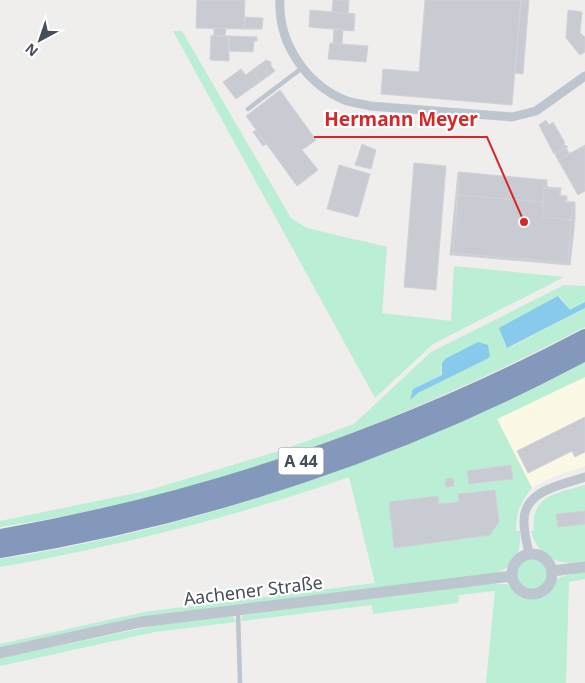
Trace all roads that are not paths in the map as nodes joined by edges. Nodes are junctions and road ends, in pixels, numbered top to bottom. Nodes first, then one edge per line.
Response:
1 (280, 0) edge
2 (302, 68) junction
3 (585, 76) edge
4 (248, 110) dead end
5 (585, 337) edge
6 (585, 353) edge
7 (585, 477) edge
8 (0, 537) edge
9 (0, 550) edge
10 (529, 554) junction
11 (585, 567) edge
12 (552, 571) junction
13 (512, 576) junction
14 (238, 610) junction
15 (0, 654) edge
16 (240, 683) edge

1 - 2 street
2 - 3 street
2 - 4 lane
5 - 8 highway, A 44
6 - 9 highway, A 44
7 - 10 street
10 - 12 street
10 - 13 street
11 - 12 street
12 - 13 street
13 - 14 street, Aachener Straße
14 - 15 street, Aachener Straße
14 - 16 lane

